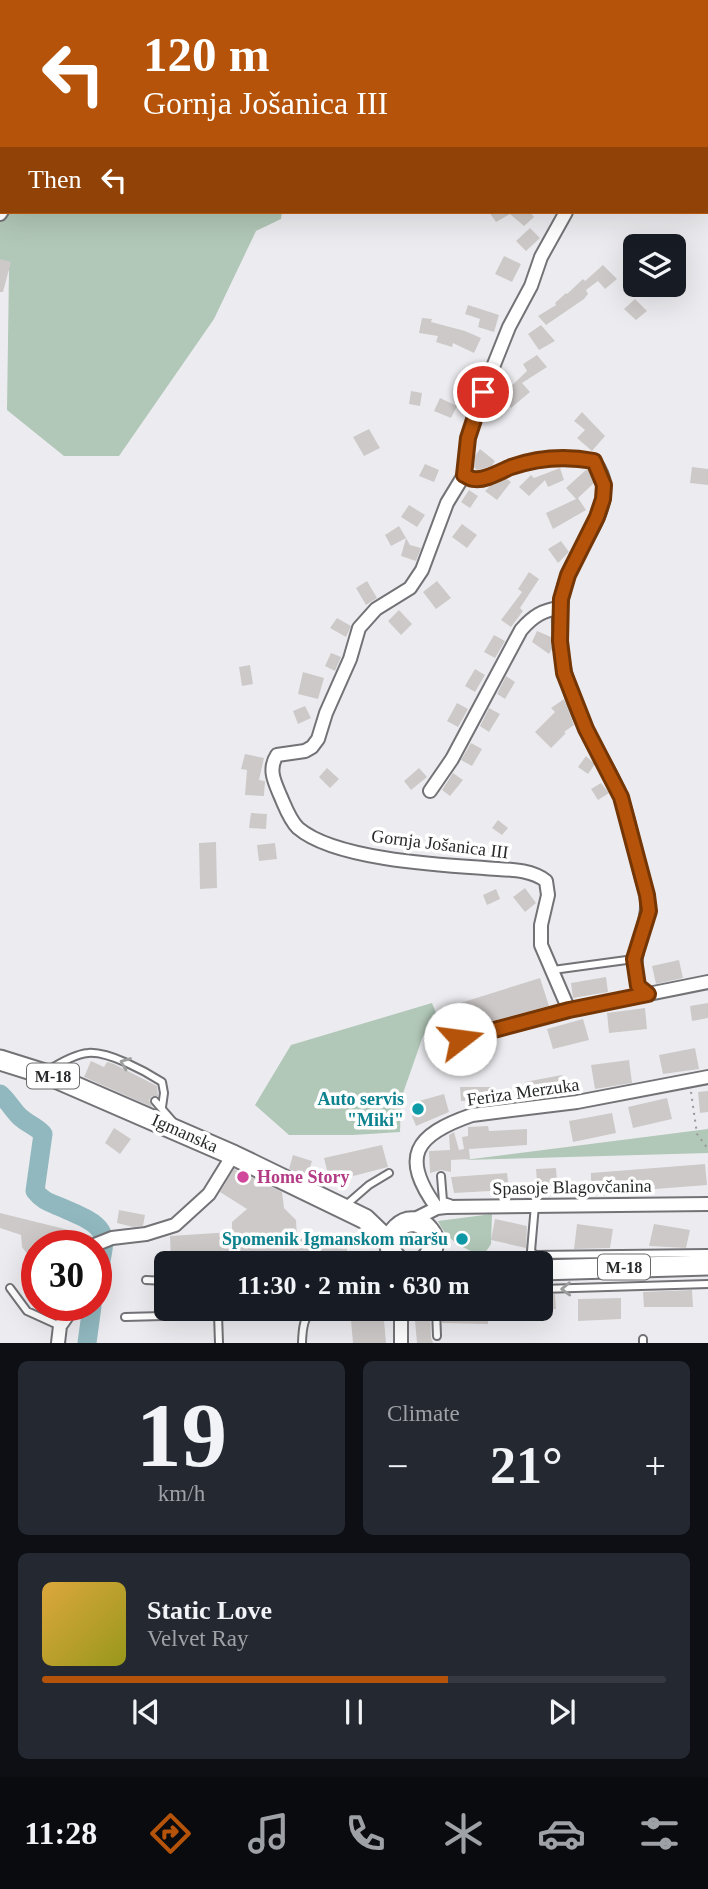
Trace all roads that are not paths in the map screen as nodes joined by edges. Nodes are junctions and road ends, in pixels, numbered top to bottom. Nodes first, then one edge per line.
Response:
1 (565, 214) edge
2 (464, 475) junction
3 (560, 608) junction
4 (430, 791) dead end
5 (634, 959) junction
6 (553, 970) junction
7 (708, 982) edge
8 (648, 994) junction
9 (569, 1010) junction
10 (460, 1039) dead end
11 (0, 1059) edge
12 (43, 1073) junction
13 (708, 1077) edge
14 (155, 1101) dead end
15 (162, 1107) junction
16 (180, 1131) junction
17 (233, 1155) junction
18 (389, 1173) dead end
19 (441, 1176) dead end
20 (708, 1204) edge
21 (536, 1205) junction
22 (458, 1206) junction
23 (343, 1208) junction
24 (437, 1208) junction
25 (365, 1219) junction
26 (406, 1223) junction
27 (432, 1237) junction
28 (112, 1238) edge
29 (396, 1251) edge
30 (401, 1251) edge
31 (429, 1251) edge
32 (453, 1251) edge
33 (708, 1253) edge
34 (708, 1265) edge
35 (553, 1270) edge
36 (146, 1280) dead end
37 (154, 1280) edge
38 (708, 1284) edge
39 (10, 1288) dead end
40 (553, 1289) edge
41 (154, 1316) edge
42 (125, 1317) dead end
43 (64, 1321) edge
44 (218, 1321) edge
45 (304, 1321) edge
46 (401, 1321) edge
47 (436, 1321) edge
48 (60, 1326) junction
49 (437, 1336) dead end
50 (58, 1343) edge
51 (219, 1343) edge
52 (303, 1343) edge
53 (401, 1343) edge

1 - 2 street, Gornja Jošanica III
2 - 3 street
2 - 6 street, Gornja Jošanica III
3 - 4 street
3 - 5 street
5 - 6 lane
5 - 8 street
6 - 9 street, Gornja Jošanica III
7 - 8 street
8 - 9 street
9 - 10 street
11 - 12 main road, Igmanska / M-18
15 -> 12 lane
12 - 16 main road, Igmanska / M-18
13 - 24 street, Feriza Merzuka
14 - 15 lane
15 - 16 lane
16 - 17 main road, Igmanska / M-18
17 - 23 main road, Igmanska / M-18
17 - 28 street
18 - 23 lane
19 - 22 lane
20 - 21 street, Spasoje Blagovčanina
21 - 22 street, Spasoje Blagovčanina
21 - 33 lane
22 - 24 street, Spasoje Blagovčanina
23 - 25 main road, Igmanska / M-18
24 - 26 street
24 - 27 street
25 - 26 main road, Igmanska / M-18
25 - 29 main road, Igmanska / M-18
26 - 27 main road, M-18
26 - 30 main road
27 - 31 main road
27 - 32 main road, M-18
34 - 35 main road, M-18
36 - 37 lane
38 -> 40 lane
39 - 48 lane
41 - 42 lane
43 - 48 street
44 - 51 lane
45 - 52 lane
46 - 53 street
47 - 49 lane
48 - 50 street

